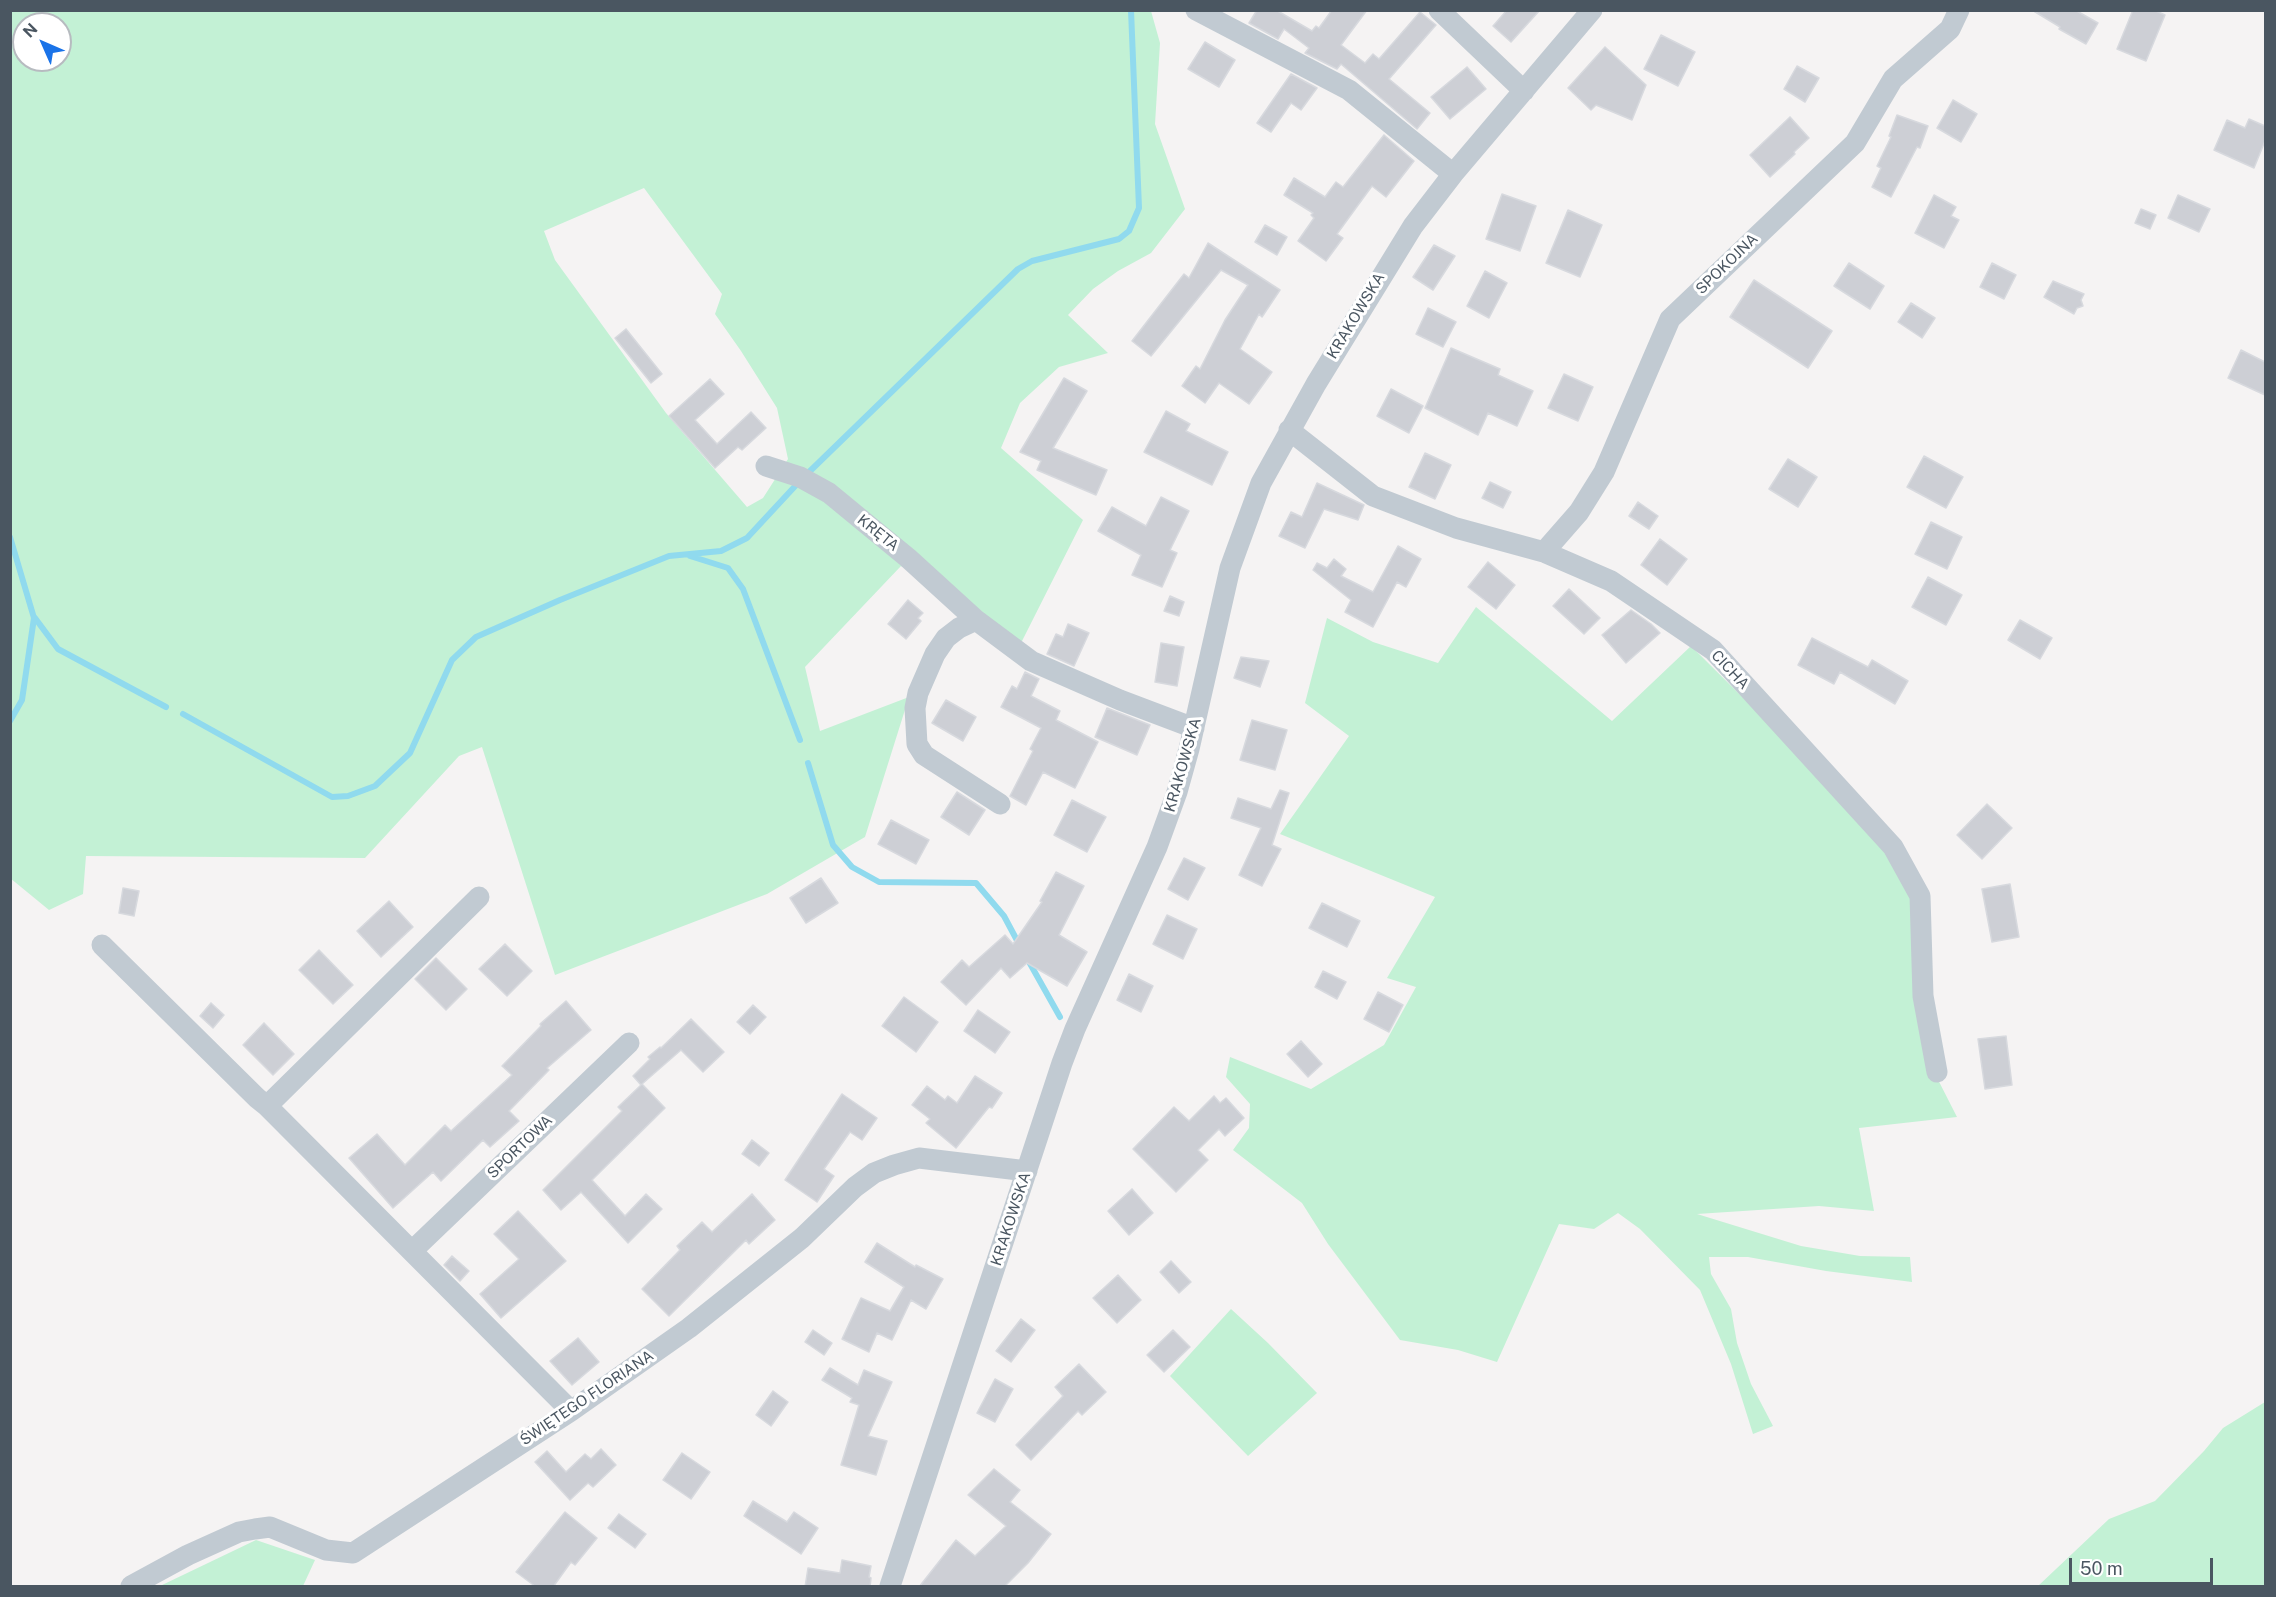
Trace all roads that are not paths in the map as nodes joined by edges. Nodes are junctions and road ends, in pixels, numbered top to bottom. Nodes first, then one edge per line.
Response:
1 (1196, 10) edge
2 (1439, 10) edge
3 (1592, 10) edge
4 (1959, 10) edge
5 (1524, 91) junction
6 (1453, 174) junction
7 (1289, 430) junction
8 (766, 466) dead end
9 (1544, 552) junction
10 (976, 620) junction
11 (1194, 728) junction
12 (1000, 804) dead end
13 (480, 897) dead end
14 (102, 945) dead end
15 (629, 1043) dead end
16 (1937, 1072) dead end
17 (267, 1106) junction
18 (1027, 1171) junction
19 (412, 1251) junction
20 (570, 1411) junction
21 (131, 1587) edge
22 (890, 1587) edge

1 - 6 street
2 - 5 street
3 - 5 street, KRAKOWSKA
4 - 9 street, SPOKOJNA
5 - 6 street, KRAKOWSKA
6 - 7 street, KRAKOWSKA
7 - 9 street, CICHA
7 - 11 street, KRAKOWSKA
8 - 10 street, KRĘTA
9 - 16 street, CICHA
10 - 11 street, KRĘTA
10 - 12 street
11 - 18 street, KRAKOWSKA
13 - 17 street
14 - 17 street
15 - 19 street, SPORTOWA
17 - 19 street
18 - 20 street, ŚWIĘTEGO FLORIANA
18 - 22 street, KRAKOWSKA
19 - 20 street
20 - 21 street, ŚWIĘTEGO FLORIANA

